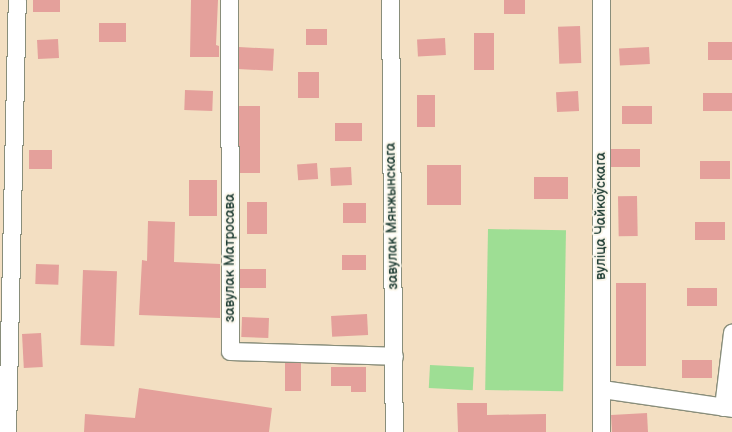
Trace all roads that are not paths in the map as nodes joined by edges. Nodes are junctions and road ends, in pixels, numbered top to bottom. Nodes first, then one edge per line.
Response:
1 (17, 0) edge
2 (229, 0) edge
3 (390, 0) edge
4 (601, 0) edge
5 (732, 333) edge
6 (394, 356) junction
7 (602, 389) junction
8 (728, 408) edge
9 (7, 432) edge
10 (394, 432) edge
11 (601, 432) edge

1 - 9 street
2 - 6 street, завулак Матросава
3 - 6 street, завулак Мянжынскага
4 - 7 street, вуліца Чайкоўскага
5 - 8 street
6 - 10 street, завулак Мянжынскага
7 - 8 street
7 - 11 street, вуліца Чайкоўскага

